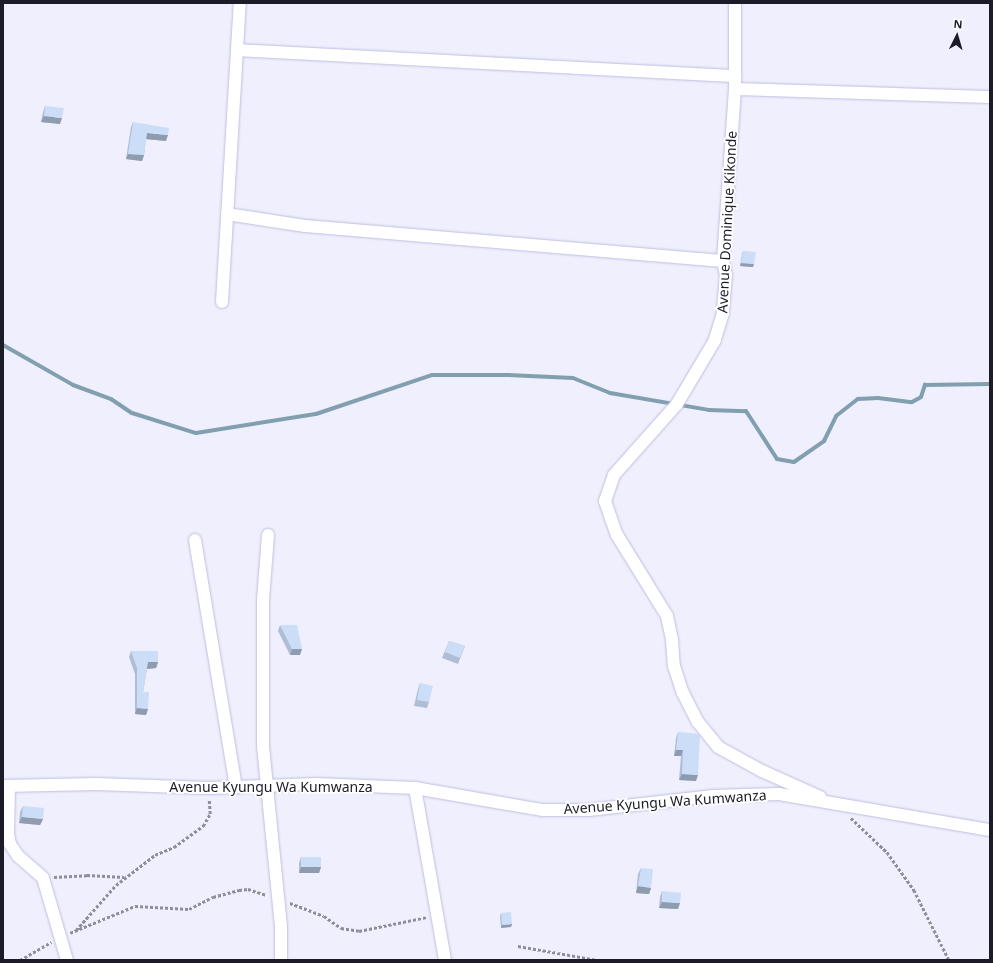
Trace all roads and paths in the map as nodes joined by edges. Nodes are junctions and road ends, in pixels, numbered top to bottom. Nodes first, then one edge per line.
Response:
1 (240, 3) edge
2 (735, 3) edge
3 (237, 50) junction
4 (735, 76) junction
5 (735, 89) junction
6 (990, 97) edge
7 (227, 214) junction
8 (723, 261) junction
9 (222, 302) dead end
10 (268, 534) dead end
11 (195, 540) dead end
12 (6, 786) edge
13 (209, 788) junction
14 (236, 788) junction
15 (266, 788) junction
16 (415, 788) junction
17 (836, 804) junction
18 (990, 830) edge
19 (126, 877) junction
20 (43, 878) junction
21 (278, 899) junction
22 (437, 914) junction
23 (62, 937) junction
24 (518, 946) dead end
25 (20, 960) edge
26 (67, 960) edge
27 (281, 960) edge
28 (445, 960) edge
29 (597, 960) edge
30 (949, 960) edge

1 - 3 street
2 - 4 street, Avenue Dominique Kikonde
3 - 4 street
3 - 7 street
4 - 5 street, Avenue Dominique Kikonde
5 - 6 street
5 - 8 street, Avenue Dominique Kikonde
7 - 8 street
7 - 9 street
8 - 17 street, Avenue Dominique Kikonde
10 - 15 street
11 - 14 street
12 - 13 street, Avenue Kyungu Wa Kumwanza
12 - 20 street
13 - 14 street, Avenue Kyungu Wa Kumwanza
13 - 19 path
14 - 15 street, Avenue Kyungu Wa Kumwanza
15 - 16 street, Avenue Kyungu Wa Kumwanza
15 - 21 street
16 - 17 street, Avenue Kyungu Wa Kumwanza
16 - 22 street
17 - 18 street, Avenue Kyungu Wa Kumwanza
17 - 30 path
19 - 20 path
19 - 21 path
20 - 23 street
21 - 22 path
21 - 27 street
22 - 28 street
23 - 25 path
23 - 26 street
24 - 29 path

